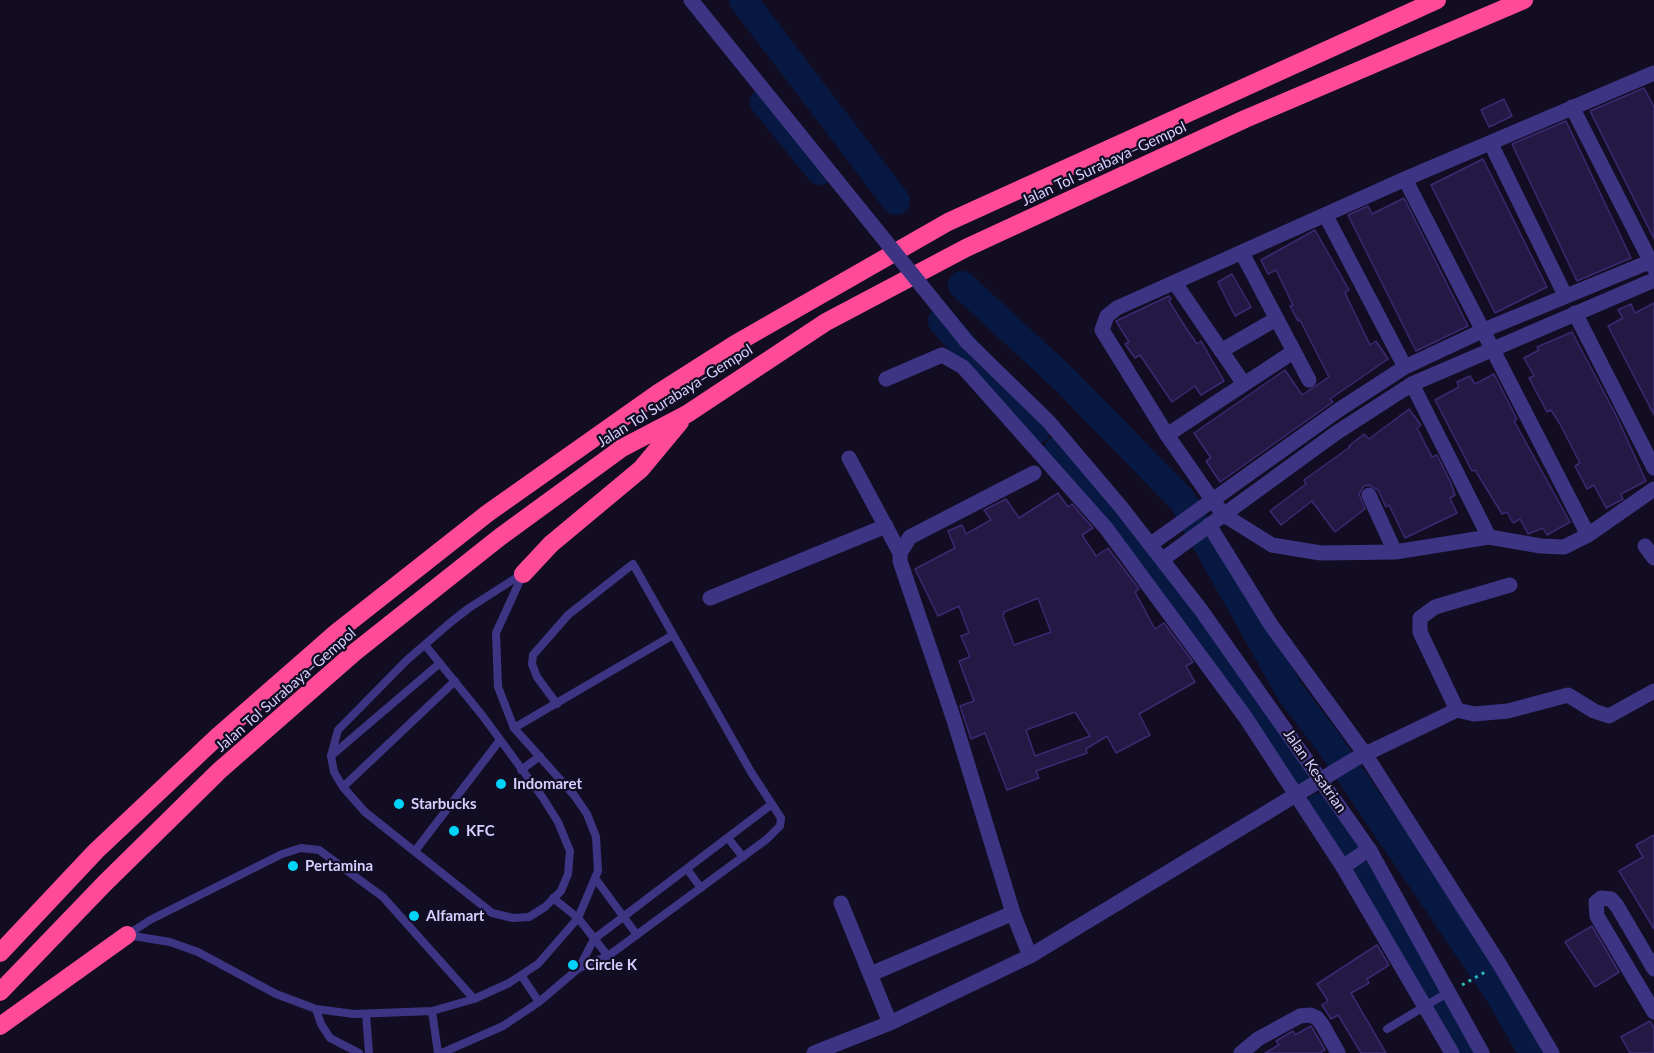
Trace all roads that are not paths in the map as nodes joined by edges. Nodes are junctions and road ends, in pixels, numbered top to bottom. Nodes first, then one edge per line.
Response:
1 (691, 0) edge
2 (1437, 0) edge
3 (1524, 0) edge
4 (1654, 73) edge
5 (1572, 107) junction
6 (1491, 144) junction
7 (1405, 179) junction
8 (1326, 216) junction
9 (1242, 253) junction
10 (1653, 263) edge
11 (1654, 280) edge
12 (1175, 283) junction
13 (1584, 288) junction
14 (1566, 295) junction
15 (1548, 302) junction
16 (1593, 305) junction
17 (1575, 313) junction
18 (1275, 319) junction
19 (1556, 321) junction
20 (1484, 330) junction
21 (1493, 348) junction
22 (1221, 351) junction
23 (1293, 352) junction
24 (1404, 368) junction
25 (886, 379) dead end
26 (1309, 380) dead end
27 (1244, 384) junction
28 (1412, 384) junction
29 (687, 414) junction
30 (1167, 435) junction
31 (1042, 453) junction
32 (849, 458) dead end
33 (1654, 468) edge
34 (1034, 472) junction
35 (1058, 474) junction
36 (1654, 489) edge
37 (1370, 495) dead end
38 (1213, 501) junction
39 (1123, 511) junction
40 (1224, 515) junction
41 (886, 526) junction
42 (1108, 526) junction
43 (1207, 527) junction
44 (1588, 535) junction
45 (1489, 537) junction
46 (1141, 544) junction
47 (1395, 552) junction
48 (900, 553) junction
49 (1164, 557) junction
50 (523, 574) junction
51 (1510, 585) dead end
52 (710, 598) dead end
53 (673, 636) junction
54 (425, 645) junction
55 (440, 663) junction
56 (454, 681) junction
57 (1654, 691) edge
58 (557, 704) junction
59 (1457, 710) junction
60 (1256, 711) junction
61 (514, 728) junction
62 (501, 740) junction
63 (331, 756) junction
64 (540, 756) junction
65 (1360, 757) junction
66 (521, 770) junction
67 (1313, 785) junction
68 (343, 787) junction
69 (772, 804) junction
70 (728, 838) junction
71 (415, 851) junction
72 (743, 857) junction
73 (1354, 859) junction
74 (687, 869) junction
75 (595, 878) junction
76 (701, 888) junction
77 (553, 898) junction
78 (840, 903) dead end
79 (1013, 913) junction
80 (623, 917) junction
81 (578, 918) junction
82 (127, 934) junction
83 (636, 935) junction
84 (594, 939) junction
85 (0, 953) edge
86 (608, 956) junction
87 (1030, 956) junction
88 (579, 968) junction
89 (1654, 969) edge
90 (871, 974) junction
91 (521, 975) junction
92 (0, 992) edge
93 (474, 999) junction
94 (1438, 999) junction
95 (539, 1002) junction
96 (316, 1009) junction
97 (432, 1011) junction
98 (1654, 1012) edge
99 (366, 1014) junction
100 (890, 1023) junction
101 (0, 1026) edge
102 (1387, 1029) dead end
103 (358, 1053) edge
104 (369, 1053) edge
105 (440, 1053) edge
106 (814, 1053) edge
107 (1241, 1053) edge
108 (1338, 1053) edge
109 (1452, 1053) edge
110 (1482, 1053) edge
111 (1552, 1053) edge

1 - 39 street, Jalan Kesatrian, bridge
2 - 85 highway, Jalan Tol Surabaya–Gempol
3 - 29 highway, Jalan Tol Surabaya–Gempol
4 - 5 street
5 - 6 street
5 - 10 street
6 - 7 street
6 - 14 street
7 - 8 street
7 - 20 street
8 - 9 street
8 - 24 street
9 - 12 street
9 - 18 street
10 - 13 street
11 - 16 street
12 - 22 street
12 - 30 street
13 - 14 street
13 - 16 street
14 - 15 street
15 - 19 street
15 - 20 street
16 - 17 street
17 - 19 street
17 - 33 street
18 - 22 street
18 - 23 street
19 - 21 street
20 - 21 street
20 - 24 street
21 - 28 street
21 - 44 street
22 - 27 street
23 - 26 street
23 - 27 street
24 - 28 street
24 - 28 street
24 - 38 street
25 - 31 street
27 - 30 street
28 - 40 street
28 - 45 street
29 - 50 highway
29 - 92 highway, Jalan Tol Surabaya–Gempol
30 - 38 street
31 - 34 street
31 - 35 street
32 - 41 street
34 - 35 street
34 - 48 street
35 - 42 street
36 - 44 street
37 - 47 street
38 - 40 street
38 - 46 street
39 - 42 street
39 - 46 street, Jalan Kesatrian
40 - 43 street
40 - 47 street
41 - 48 street
41 - 52 street
42 - 46 street
43 - 49 street
43 - 65 street
44 - 45 street
45 - 47 street
46 - 49 street, Jalan Kesatrian
46 - 60 street
48 - 79 street
49 - 60 street, Jalan Kesatrian
50 - 54 lane
50 - 61 lane
51 - 59 street
53 - 58 lane
53 - 58 lane
53 - 69 lane
54 - 55 lane
54 - 63 lane
55 - 56 lane
55 - 63 lane
56 - 62 lane
56 - 68 lane
57 - 59 street
58 - 61 lane
59 - 65 street
60 - 67 street, Jalan Kesatrian
60 - 67 street
61 - 64 lane
62 - 66 lane
62 - 71 lane
63 - 68 lane
64 - 66 lane
64 - 75 lane
65 - 67 street
65 - 111 street
66 - 77 lane
67 - 73 street, Jalan Kesatrian
67 - 73 street
67 - 87 street
68 - 71 lane
69 - 70 lane
69 - 72 lane
70 - 72 lane
70 - 74 lane
71 - 77 lane
72 - 76 lane
73 - 94 street, Jalan Kesatrian
73 - 94 street
74 - 76 lane
74 - 80 lane
75 - 80 lane
75 - 81 lane
76 - 83 lane
77 - 81 lane
78 - 90 street
79 - 87 street
79 - 90 street
80 - 83 lane
80 - 84 lane
81 - 84 lane
81 - 91 lane
82 - 93 lane
82 - 96 lane
82 - 101 highway
83 - 86 lane
84 - 86 lane
84 - 88 lane
86 - 88 lane
87 - 100 street
88 - 95 lane
89 - 98 street
90 - 100 street
91 - 93 lane
91 - 95 lane
93 - 97 lane
94 - 102 lane
94 - 109 street
94 - 110 street, Jalan Kesatrian
95 - 105 lane
96 - 99 lane
96 - 103 lane
97 - 99 lane
97 - 105 lane
99 - 104 lane
100 - 106 street
107 - 108 street

